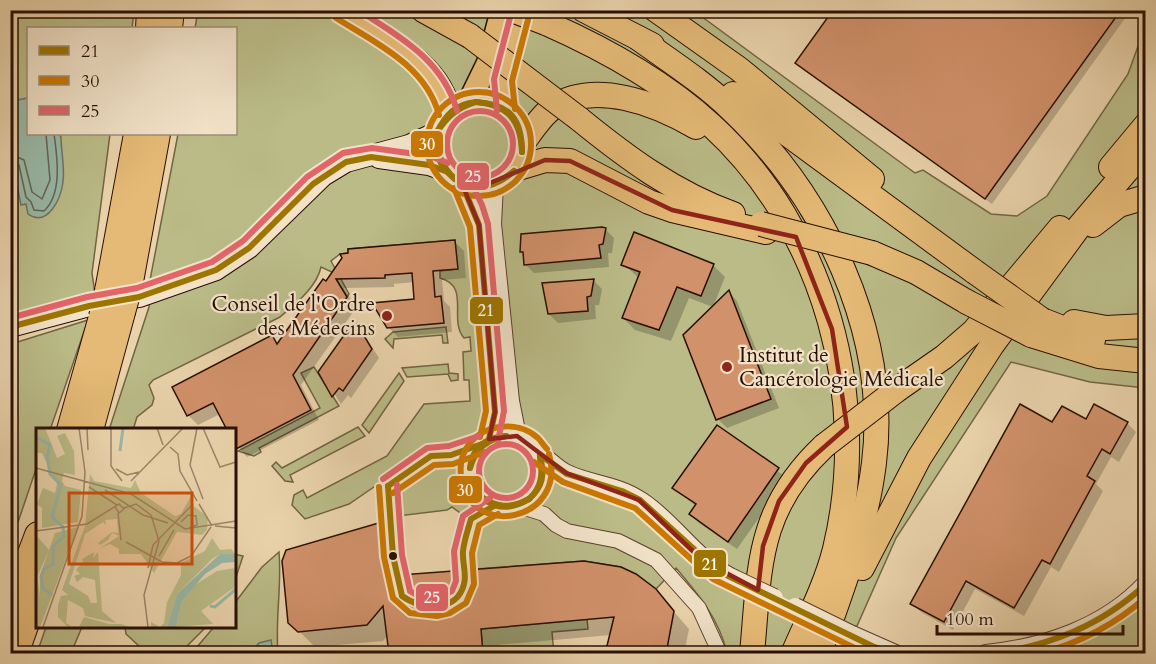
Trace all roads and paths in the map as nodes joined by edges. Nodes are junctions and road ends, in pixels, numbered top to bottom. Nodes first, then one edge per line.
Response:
1 (150, 10) edge
2 (171, 10) edge
3 (342, 10) edge
4 (423, 10) edge
5 (502, 10) edge
6 (512, 10) edge
7 (521, 10) edge
8 (585, 10) edge
9 (656, 10) edge
10 (664, 10) edge
11 (149, 27) edge
12 (169, 27) edge
13 (691, 33) junction
14 (638, 38) junction
15 (506, 110) junction
16 (452, 116) junction
17 (1146, 125) edge
18 (137, 135) edge
19 (157, 135) edge
20 (522, 144) junction
21 (1146, 153) edge
22 (371, 157) junction
23 (515, 169) junction
24 (454, 178) junction
25 (494, 185) junction
26 (1146, 197) edge
27 (775, 203) junction
28 (763, 228) junction
29 (978, 269) junction
30 (1047, 271) junction
31 (118, 289) junction
32 (112, 315) junction
33 (1040, 322) junction
34 (1146, 326) edge
35 (10, 327) edge
36 (1146, 347) edge
37 (1146, 361) edge
38 (71, 428) edge
39 (90, 428) edge
40 (517, 436) junction
41 (489, 439) junction
42 (540, 455) junction
43 (566, 474) junction
44 (541, 486) junction
45 (519, 506) junction
46 (544, 514) junction
47 (36, 540) edge
48 (1146, 584) edge
49 (36, 595) edge
50 (10, 609) edge
51 (15, 654) edge
52 (720, 654) edge
53 (752, 654) edge
54 (793, 654) edge
55 (819, 654) edge
56 (895, 654) edge
57 (986, 654) edge

1 - 11 highway
2 - 12 highway
3 - 16 highway
4 - 28 highway, bridge
5 - 16 main road
6 - 27 highway, bridge
7 - 15 main road
8 - 14 highway
9 - 13 highway
10 - 13 highway
13 - 29 highway
14 - 29 highway
14 - 55 highway
15 - 16 main road
15 - 20 main road
16 - 22 main road
16 - 24 main road
17 - 53 highway, bridge
18 - 31 highway
19 - 31 highway
20 - 23 main road
20 - 27 highway
21 - 30 highway
22 - 24 main road
22 - 35 main road
23 - 25 main road
23 - 28 highway
24 - 25 main road
24 - 41 street
25 - 40 street
26 - 30 highway
27 - 54 highway
28 - 33 highway, bridge
29 - 33 highway, bridge
30 - 55 highway
31 - 32 highway, bridge
32 - 38 highway
32 - 39 highway
33 - 34 highway
33 - 36 highway
33 - 37 highway
40 - 41 street
40 - 42 street
41 - 45 street
42 - 43 street
42 - 44 street
43 - 44 street
43 - 56 street, bridge
44 - 45 street
44 - 46 street
45 - 46 street
46 - 52 street
47 - 50 highway
48 - 57 street
49 - 51 highway

